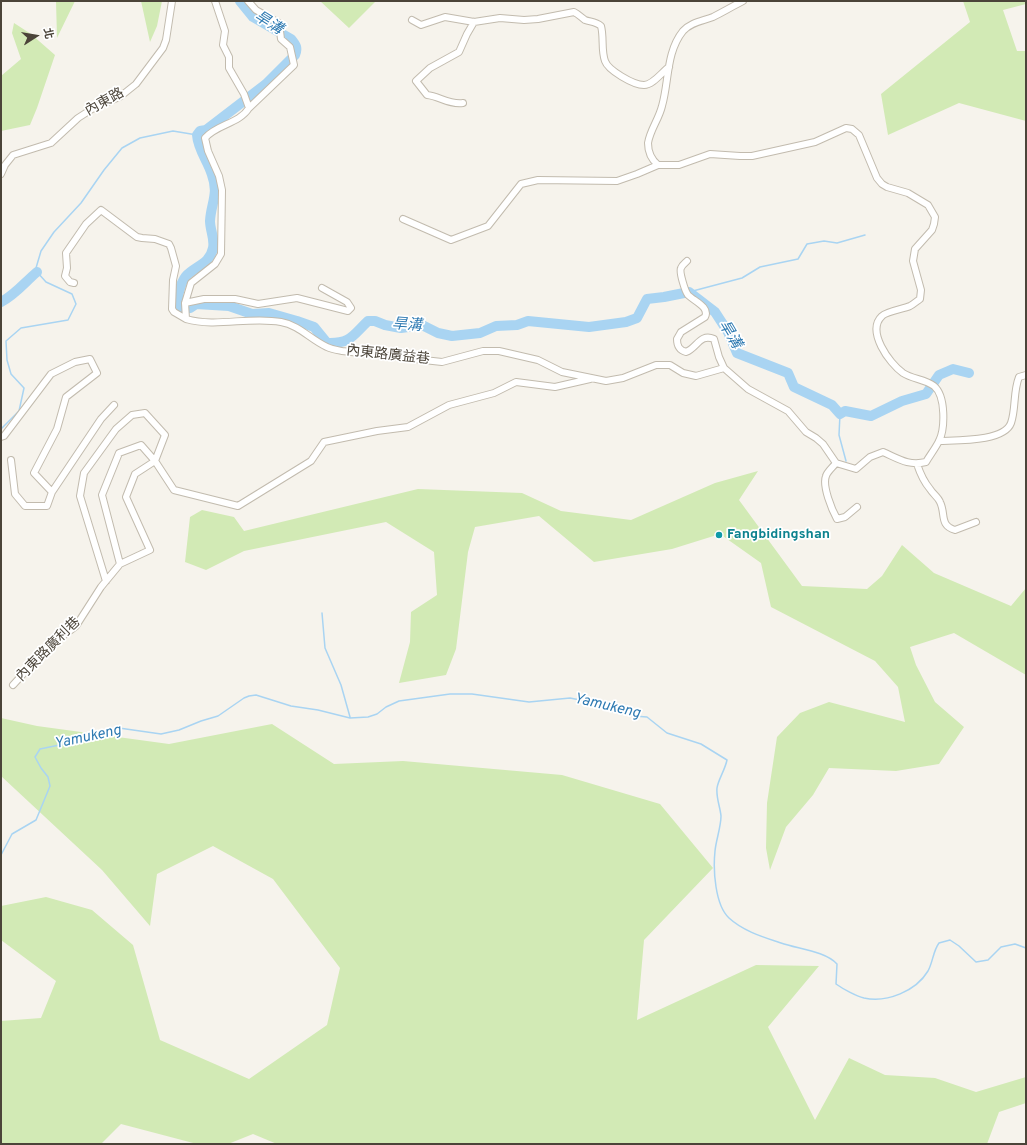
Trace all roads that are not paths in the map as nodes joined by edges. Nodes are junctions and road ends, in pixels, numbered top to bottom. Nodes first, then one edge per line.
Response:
1 (172, 1) edge
2 (215, 1) edge
3 (248, 1) edge
4 (743, 1) edge
5 (412, 20) dead end
6 (474, 22) junction
7 (669, 67) junction
8 (463, 103) dead end
9 (249, 108) junction
10 (658, 165) junction
11 (1, 174) edge
12 (403, 219) dead end
13 (687, 261) dead end
14 (74, 284) dead end
15 (322, 288) dead end
16 (184, 303) junction
17 (186, 319) junction
18 (724, 368) junction
19 (1026, 375) edge
20 (593, 378) junction
21 (114, 405) dead end
22 (1, 437) edge
23 (939, 441) junction
24 (12, 460) dead end
25 (155, 461) junction
26 (836, 463) junction
27 (917, 464) junction
28 (52, 492) junction
29 (858, 507) dead end
30 (976, 522) dead end
31 (120, 564) junction
32 (106, 581) junction
33 (13, 686) dead end

1 - 11 street, 內東路
2 - 9 street
3 - 9 street
4 - 7 street
5 - 6 street
6 - 7 street
6 - 8 street
7 - 10 street
9 - 16 street
10 - 12 street
10 - 23 street
13 - 18 street
14 - 17 street
15 - 16 street
16 - 17 street
17 - 20 street, 內東路廣益巷
18 - 20 street, 內東路廣益巷
18 - 26 street
19 - 23 street
20 - 25 street, 內東路廣益巷
21 - 28 street
22 - 28 street
23 - 27 street
24 - 28 street
25 - 31 street
25 - 31 street
25 - 32 street
26 - 27 street
26 - 29 street
27 - 30 street
31 - 32 street, 內東路廣利巷
32 - 33 street, 內東路廣利巷

